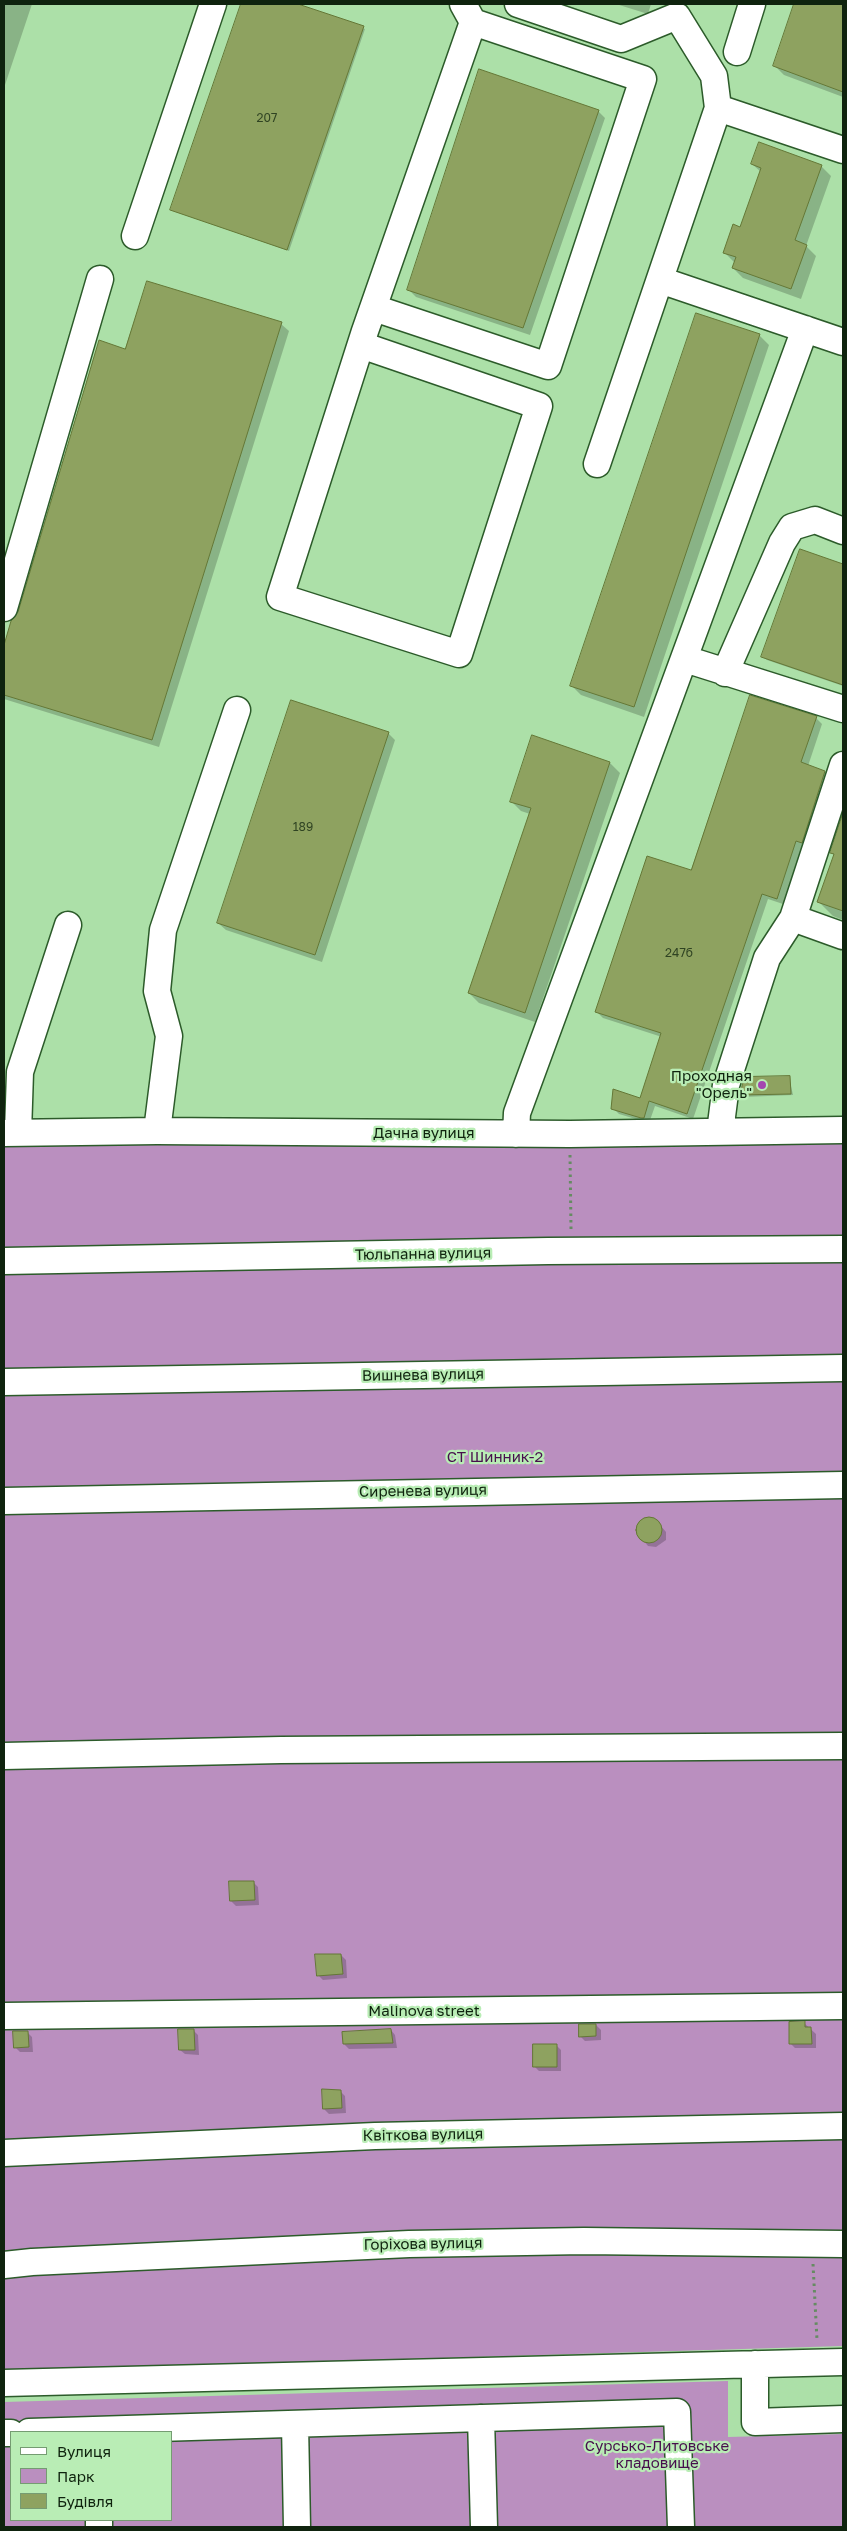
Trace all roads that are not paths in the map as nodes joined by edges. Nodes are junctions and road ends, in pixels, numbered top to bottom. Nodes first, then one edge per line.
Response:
1 (213, 4) edge
2 (518, 4) edge
3 (752, 4) edge
4 (679, 10) edge
5 (468, 13) edge
6 (737, 52) dead end
7 (718, 108) junction
8 (843, 150) edge
9 (135, 236) dead end
10 (100, 279) dead end
11 (660, 280) junction
12 (374, 308) junction
13 (804, 330) junction
14 (843, 342) edge
15 (361, 345) junction
16 (597, 464) dead end
17 (843, 531) edge
18 (4, 608) edge
19 (685, 659) junction
20 (725, 673) junction
21 (843, 709) edge
22 (237, 710) dead end
23 (843, 764) edge
24 (793, 918) junction
25 (68, 925) dead end
26 (843, 936) edge
27 (843, 1130) edge
28 (157, 1131) junction
29 (720, 1132) junction
30 (11, 1133) edge
31 (516, 1134) junction
32 (843, 1249) edge
33 (4, 1261) edge
34 (843, 1368) edge
35 (4, 1382) edge
36 (843, 1485) edge
37 (4, 1501) edge
38 (843, 1746) edge
39 (4, 1756) edge
40 (843, 2006) edge
41 (4, 2016) edge
42 (843, 2126) edge
43 (4, 2153) edge
44 (843, 2244) edge
45 (4, 2265) edge
46 (831, 2362) edge
47 (755, 2364) junction
48 (4, 2384) edge
49 (481, 2418) junction
50 (843, 2419) edge
51 (295, 2424) junction
52 (96, 2431) edge
53 (296, 2527) edge
54 (484, 2527) edge
55 (681, 2527) edge

1 - 9 street
2 - 4 street
3 - 6 street
4 - 7 street
5 - 12 street
5 - 12 street
7 - 8 street
7 - 11 street
10 - 18 street
11 - 13 street
11 - 16 street
12 - 15 street
13 - 14 street
13 - 19 street
15 - 15 street
17 - 20 street
19 - 20 street
19 - 31 street
20 - 21 street
22 - 28 street
23 - 24 street
24 - 26 street
24 - 29 street
25 - 30 street
27 - 29 street, Дачна вулиця
28 - 30 street, Дачна вулиця
28 - 31 street, Дачна вулиця
29 - 31 street, Дачна вулиця
32 - 33 street, Тюльпанна вулиця
34 - 35 street, Вишнева вулиця
36 - 37 street, Сиренева вулиця
38 - 39 street
40 - 41 street, Malinova street
42 - 43 street, Квіткова вулиця
44 - 45 street, Горіхова вулиця
46 - 47 street
47 - 48 street
47 - 50 street
49 - 51 street
49 - 54 street
49 - 55 street
51 - 52 street
51 - 53 street

